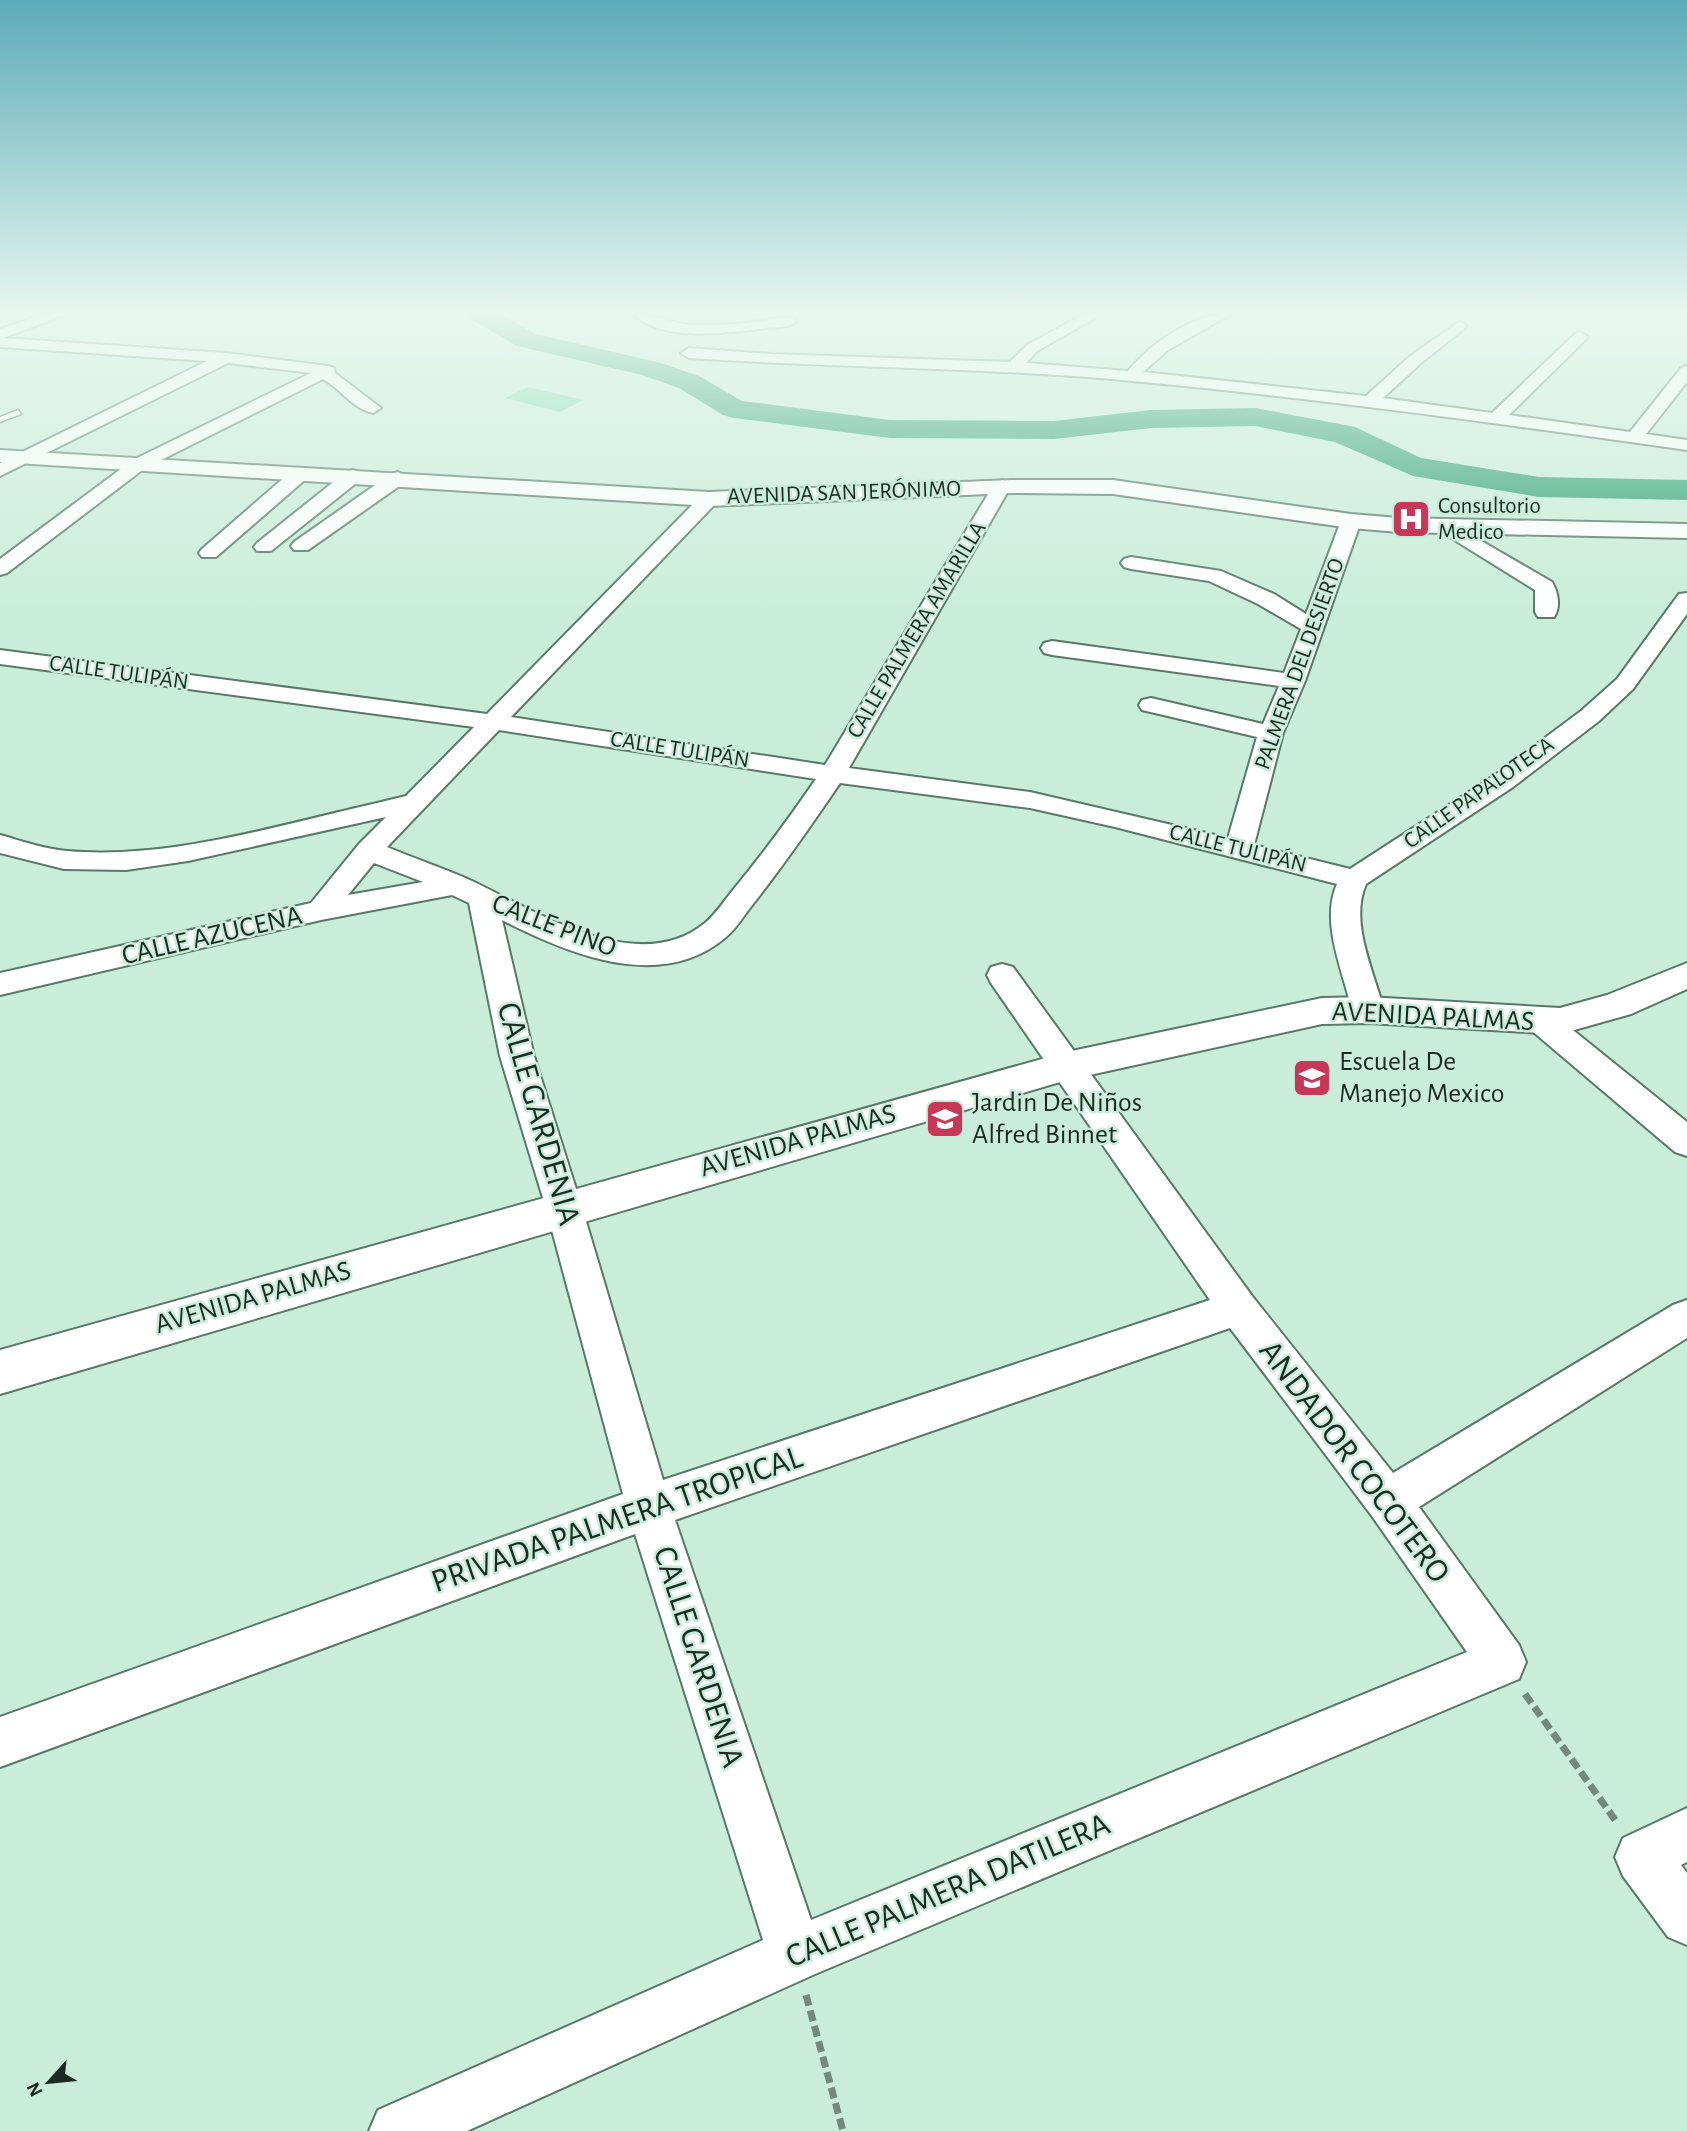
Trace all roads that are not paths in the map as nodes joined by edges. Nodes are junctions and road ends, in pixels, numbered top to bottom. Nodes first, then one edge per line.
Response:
1 (17, 412) edge
2 (108, 412) edge
3 (240, 412) edge
4 (1449, 412) edge
5 (1502, 412) edge
6 (1654, 412) edge
7 (1495, 419) junction
8 (0, 420) edge
9 (1635, 437) junction
10 (1687, 445) edge
11 (11, 457) edge
12 (139, 464) junction
13 (0, 470) edge
14 (300, 474) junction
15 (353, 477) junction
16 (1002, 486) junction
17 (399, 489) junction
18 (709, 499) junction
19 (1352, 521) junction
20 (1447, 527) junction
21 (1660, 531) junction
22 (1687, 531) edge
23 (1687, 541) edge
24 (301, 546) dead end
25 (264, 547) dead end
26 (209, 553) dead end
27 (1131, 562) dead end
28 (2, 567) edge
29 (1687, 599) edge
30 (1546, 612) dead end
31 (1313, 627) junction
32 (1052, 648) dead end
33 (0, 657) edge
34 (1293, 681) junction
35 (1151, 705) dead end
36 (495, 722) junction
37 (1271, 733) junction
38 (833, 774) junction
39 (419, 801) junction
40 (0, 844) edge
41 (1239, 849) junction
42 (369, 850) junction
43 (1354, 879) junction
44 (469, 892) junction
45 (321, 911) junction
46 (1002, 975) dead end
47 (1687, 975) edge
48 (0, 984) edge
49 (1368, 1010) junction
50 (1542, 1022) junction
51 (1067, 1066) junction
52 (1687, 1142) edge
53 (564, 1208) junction
54 (1238, 1308) junction
55 (1687, 1317) edge
56 (0, 1371) edge
57 (1388, 1501) junction
58 (649, 1507) junction
59 (1502, 1662) joint
60 (0, 1742) edge
61 (1687, 1834) edge
62 (1687, 1918) edge
63 (795, 1954) junction
64 (399, 2131) edge

1 - 8 lane
2 - 11 street
3 - 12 street
4 - 7 street
5 - 7 street
6 - 9 street
7 - 9 street
9 - 10 street
11 - 12 main road, AVENIDA SAN JERÓNIMO
11 - 13 street
12 - 14 main road, AVENIDA SAN JERÓNIMO
12 - 28 street
14 - 15 main road, AVENIDA SAN JERÓNIMO
14 - 26 street
15 - 17 main road, AVENIDA SAN JERÓNIMO
15 - 25 street
16 - 18 main road, AVENIDA SAN JERÓNIMO
16 - 19 main road, AVENIDA SAN JERÓNIMO
16 - 38 street, CALLE PALMERA AMARILLA
17 - 18 main road, AVENIDA SAN JERÓNIMO
17 - 24 street
18 - 36 street, CALLE AZUCENA
19 - 20 main road, AVENIDA SAN JERÓNIMO
19 - 31 street, PALMERA DEL DESIERTO
20 - 21 main road, AVENIDA SAN JERÓNIMO
20 - 30 street
21 - 22 main road, AVENIDA SAN JERÓNIMO
21 - 23 main road
27 - 31 street
29 - 43 street, CALLE PAPALOTECA
31 - 34 street, PALMERA DEL DESIERTO
32 - 34 street
33 - 36 street, CALLE TULIPÁN
34 - 37 street, PALMERA DEL DESIERTO
35 - 37 street
36 - 38 street, CALLE TULIPÁN
36 - 39 street, CALLE AZUCENA
37 - 41 street, PALMERA DEL DESIERTO
38 - 41 street, CALLE TULIPÁN
38 - 44 street, CALLE PINO
39 - 40 street
39 - 42 street, CALLE AZUCENA
41 - 43 street, CALLE TULIPÁN
42 - 44 street
42 - 45 street, CALLE AZUCENA
43 - 49 street
44 - 45 street, CALLE PINO
44 - 53 street, CALLE GARDENIA
45 - 48 street, CALLE AZUCENA
46 - 51 street, ANDADOR COCOTERO
47 - 50 main road, AVENIDA PALMAS
49 - 50 main road, AVENIDA PALMAS
49 - 51 main road, AVENIDA PALMAS
50 - 52 street
51 - 53 main road, AVENIDA PALMAS
51 - 54 street, ANDADOR COCOTERO
53 - 56 main road, AVENIDA PALMAS
53 - 58 street, CALLE GARDENIA
54 - 57 street, ANDADOR COCOTERO
54 - 58 street, PRIVADA PALMERA TROPICAL
55 - 57 street
57 - 59 street, ANDADOR COCOTERO
58 - 60 street, PRIVADA PALMERA TROPICAL
58 - 63 street, CALLE GARDENIA
59 - 63 street, CALLE PALMERA DATILERA
61 - 62 street
63 - 64 street, CALLE PALMERA DATILERA

